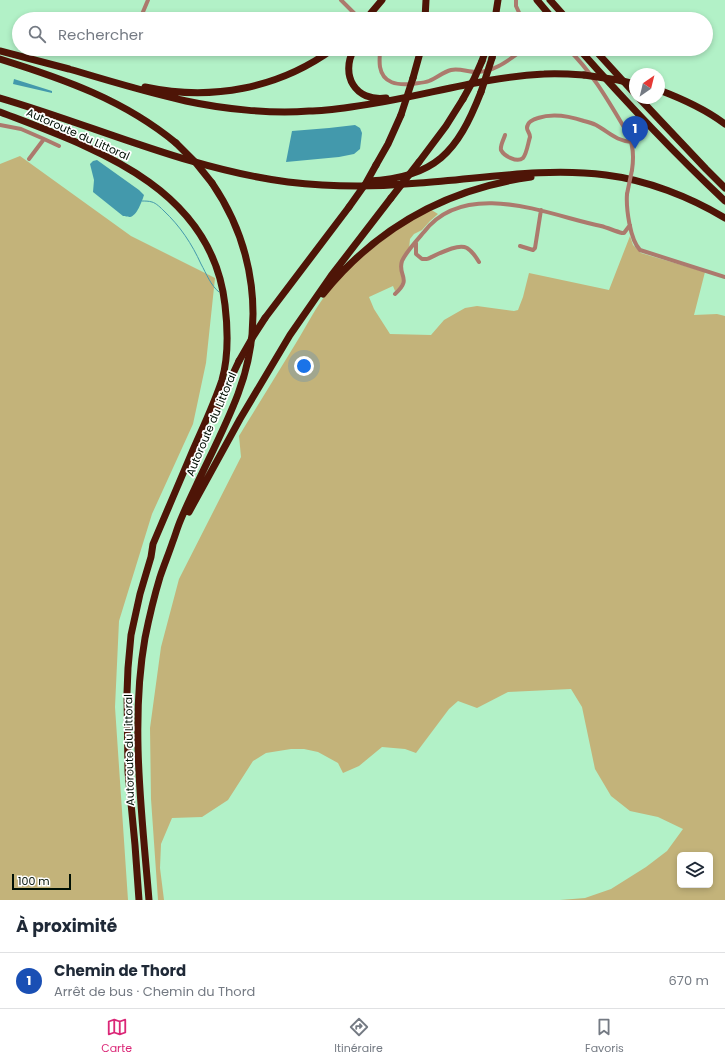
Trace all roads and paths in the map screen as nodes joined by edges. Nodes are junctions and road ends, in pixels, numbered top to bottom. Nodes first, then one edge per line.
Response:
1 (148, 0) edge
2 (341, 0) edge
3 (382, 0) edge
4 (426, 0) edge
5 (498, 0) edge
6 (502, 0) edge
7 (516, 0) edge
8 (536, 0) edge
9 (550, 0) edge
10 (143, 12) edge
11 (354, 12) edge
12 (372, 12) edge
13 (425, 12) edge
14 (496, 12) edge
15 (500, 12) edge
16 (518, 12) edge
17 (547, 12) edge
18 (561, 12) edge
19 (0, 52) edge
20 (12, 55) edge
21 (16, 56) edge
22 (322, 56) edge
23 (351, 56) edge
24 (380, 56) edge
25 (416, 56) edge
26 (419, 56) edge
27 (484, 56) edge
28 (492, 56) edge
29 (513, 56) edge
30 (575, 56) edge
31 (585, 56) edge
32 (600, 56) edge
33 (0, 59) edge
34 (66, 68) junction
35 (414, 76) junction
36 (629, 83) edge
37 (629, 87) edge
38 (445, 89) junction
39 (665, 92) edge
40 (0, 98) edge
41 (644, 104) edge
42 (0, 112) edge
43 (725, 124) edge
44 (0, 125) edge
45 (505, 135) dead end
46 (44, 139) junction
47 (632, 142) junction
48 (59, 146) dead end
49 (154, 149) junction
50 (29, 159) dead end
51 (594, 174) junction
52 (725, 188) edge
53 (725, 201) edge
54 (541, 210) junction
55 (725, 218) edge
56 (630, 225) junction
57 (416, 242) junction
58 (520, 246) dead end
59 (479, 262) dead end
60 (725, 277) edge
61 (395, 294) dead end
62 (290, 335) junction
63 (174, 539) junction
64 (151, 557) junction
65 (139, 900) edge
66 (149, 900) edge

1 - 10 street
2 - 11 street
3 - 12 highway
4 - 13 highway
5 - 14 highway
6 - 15 highway
7 - 16 street
8 - 17 highway
9 - 18 highway
19 - 20 highway
21 - 34 highway
22 - 34 highway
23 - 38 highway
24 - 29 street
25 - 35 highway
26 - 35 highway
27 - 62 highway, bridge
28 - 49 highway, bridge
30 - 47 street
31 - 53 highway
32 - 37 highway
33 - 63 highway, Autoroute du Littoral, bridge
34 - 38 highway
35 - 64 highway, bridge
36 - 38 highway, bridge
39 - 43 highway
40 - 49 highway
41 - 52 highway
42 - 64 highway, Autoroute du Littoral
44 - 46 street
45 - 47 street
46 - 48 street
46 - 50 street
47 - 56 street, bridge
49 - 51 highway
51 - 55 highway
51 - 62 highway
54 - 56 street
54 - 57 street
54 - 58 street
56 - 60 street
57 - 59 street
57 - 61 street
62 - 63 highway
63 - 66 highway, Autoroute du Littoral
64 - 65 highway, Autoroute du Littoral

